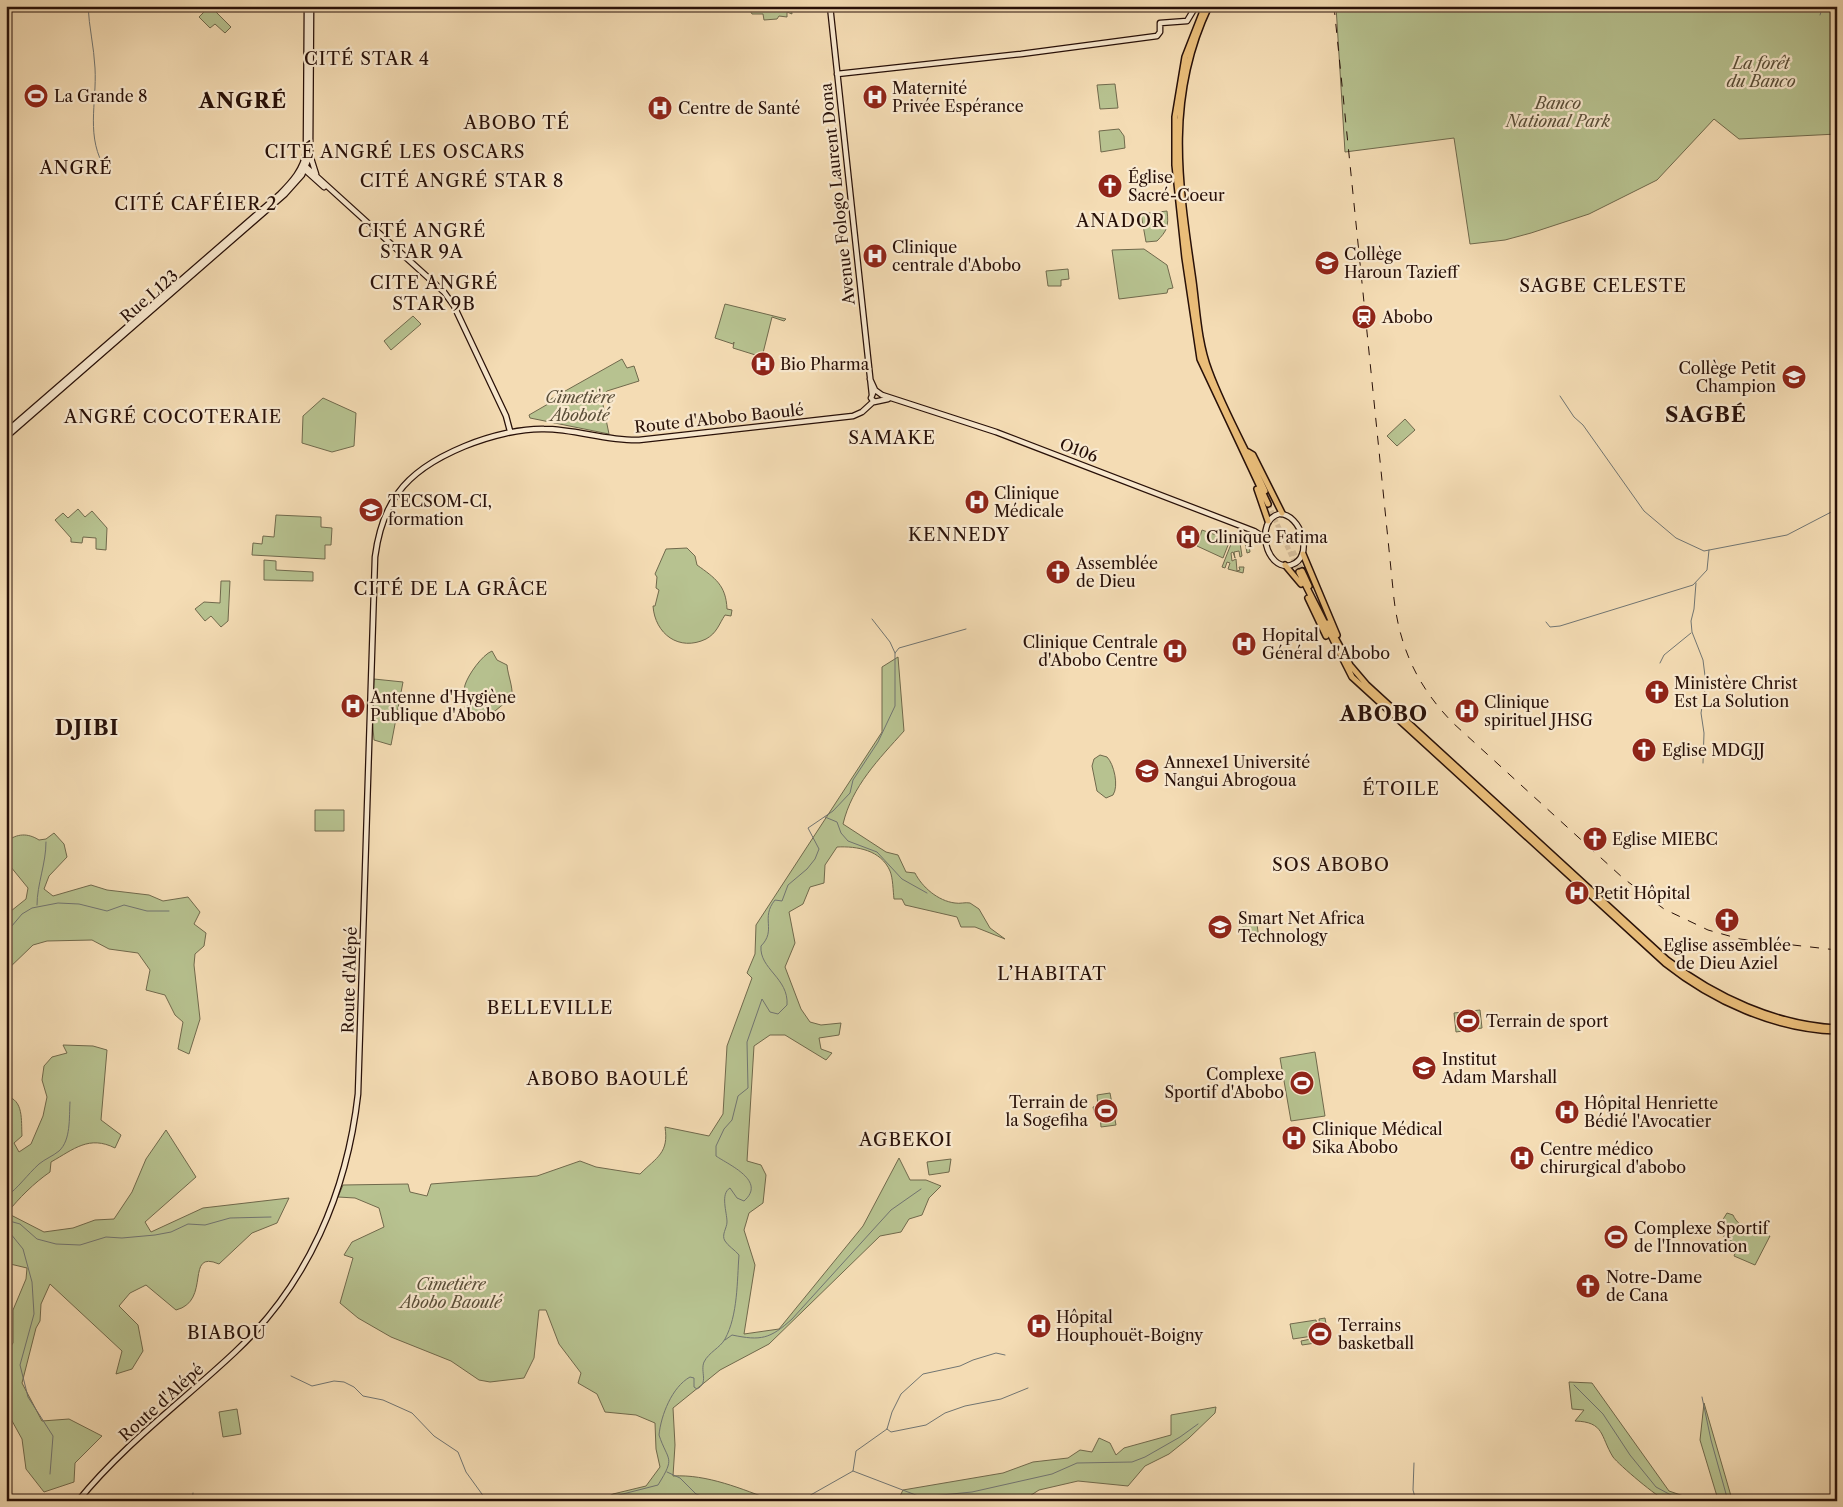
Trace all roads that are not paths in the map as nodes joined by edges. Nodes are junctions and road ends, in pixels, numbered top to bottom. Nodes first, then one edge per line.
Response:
1 (307, 6) edge
2 (311, 6) edge
3 (830, 6) edge
4 (1196, 6) edge
5 (1204, 6) edge
6 (1209, 6) edge
7 (838, 75) junction
8 (310, 155) junction
9 (305, 167) junction
10 (316, 175) junction
11 (1178, 198) junction
12 (1177, 208) dead end
13 (1187, 258) junction
14 (1206, 364) junction
15 (1214, 374) dead end
16 (870, 379) junction
17 (879, 396) junction
18 (872, 398) junction
19 (510, 431) junction
20 (6, 432) edge
21 (6, 437) edge
22 (1246, 454) junction
23 (1269, 503) tunnel mouth
24 (1282, 513) junction
25 (1268, 521) junction
26 (1266, 528) junction
27 (1254, 531) junction
28 (1265, 538) junction
29 (1303, 554) junction
30 (1285, 566) junction
31 (1300, 572) tunnel mouth
32 (1340, 653) junction
33 (1837, 1030) edge
34 (78, 1501) edge

1 - 9 main road
2 - 8 main road
3 - 7 main road, Avenue Fologo Laurent Dona
4 - 7 main road
5 - 11 main road
6 - 13 main road
7 - 16 main road, Avenue Fologo Laurent Dona
8 - 9 main road
8 - 10 main road
9 - 10 main road
9 - 19 main road
9 - 20 main road, Rue L123
9 - 21 main road, Rue L123
10 - 19 main road
11 - 12 main road
11 - 13 main road
13 - 14 main road
13 - 22 main road
14 - 15 main road
14 - 22 main road
16 - 17 main road, Avenue Fologo Laurent Dona
16 - 18 main road, Avenue Fologo Laurent Dona
17 - 18 main road
17 - 18 main road, Route d'Abobo Baoulé
17 - 27 main road, O106
18 - 19 main road, Route d'Abobo Baoulé
19 - 34 main road, Route d'Alépé
22 - 23 main road
22 - 24 main road
22 - 25 main road
24 - 25 main road
24 - 29 main road
25 - 26 main road
26 - 27 main road
26 - 28 main road
27 - 28 main road, O106
28 - 30 main road
29 - 30 main road
29 - 32 main road
30 - 32 main road
31 - 32 main road
32 - 33 main road
32 - 33 main road

